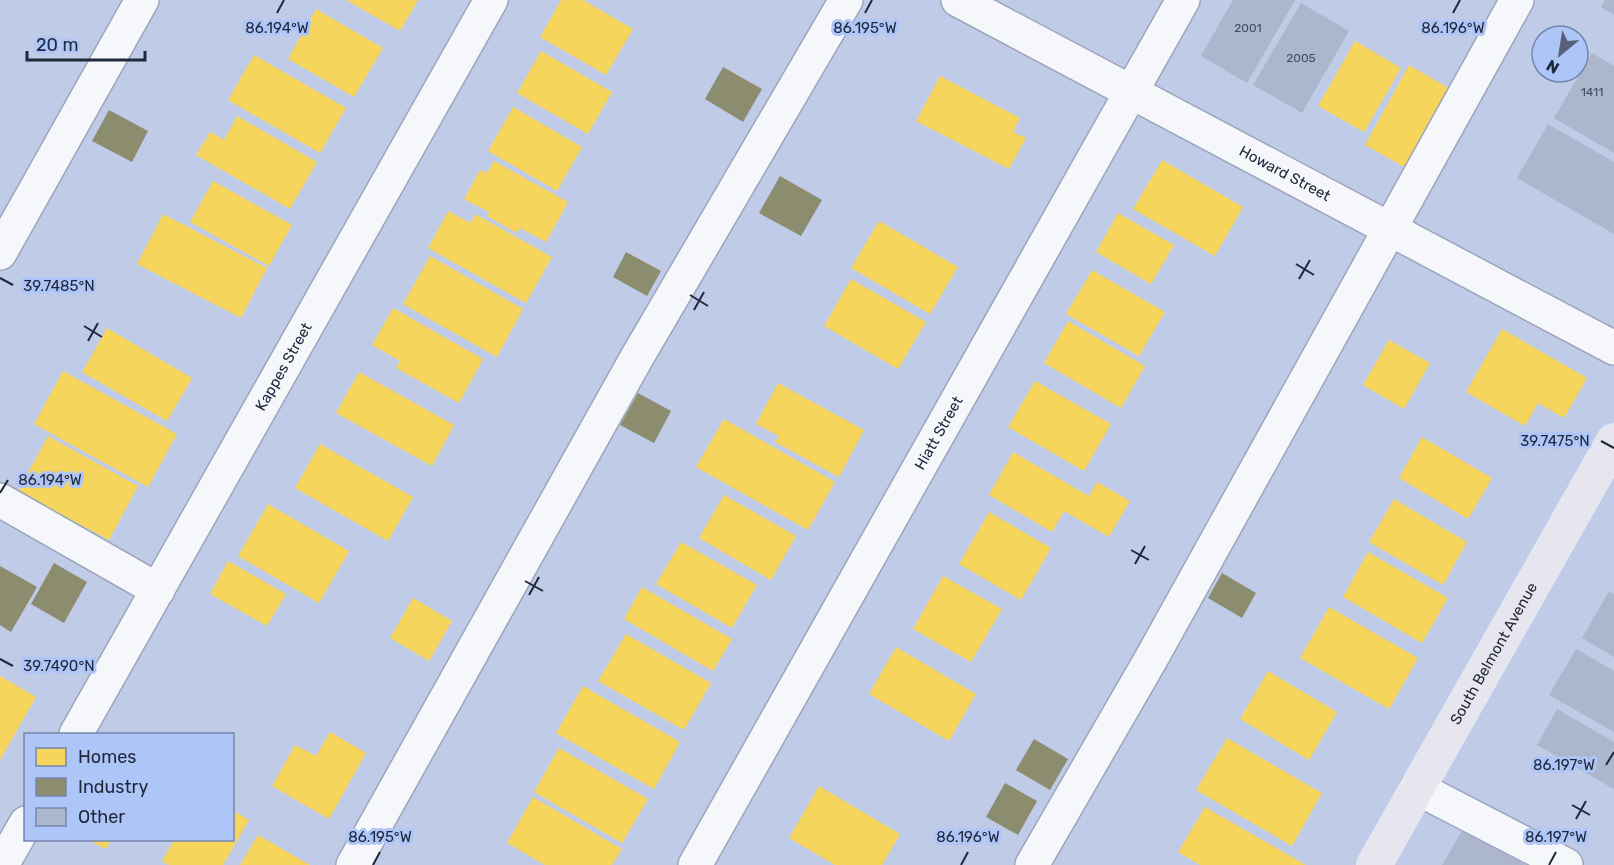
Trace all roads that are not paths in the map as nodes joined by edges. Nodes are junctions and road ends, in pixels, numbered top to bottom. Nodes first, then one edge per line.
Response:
1 (142, 0) edge
2 (491, 0) edge
3 (846, 0) edge
4 (958, 0) edge
5 (1183, 0) edge
6 (1517, 0) edge
7 (1131, 92) junction
8 (1390, 229) junction
9 (0, 253) edge
10 (1614, 348) edge
11 (1614, 441) edge
12 (0, 500) edge
13 (158, 590) junction
14 (77, 733) edge
15 (1417, 788) junction
16 (24, 827) edge
17 (10, 858) edge
18 (352, 865) edge
19 (695, 865) edge
20 (1032, 865) edge
21 (1374, 865) edge
22 (1566, 865) edge

1 - 9 street
2 - 13 street, Kappes Street
3 - 18 street
4 - 7 street, Howard Street
5 - 7 street, Hiatt Street
6 - 8 street
7 - 8 street, Howard Street
7 - 19 street, Hiatt Street
8 - 10 street, Howard Street
8 - 20 street
11 - 15 main road, South Belmont Avenue
12 - 13 street
13 - 14 street, Kappes Street
15 - 21 main road, South Belmont Avenue
15 - 22 street
16 - 17 street

